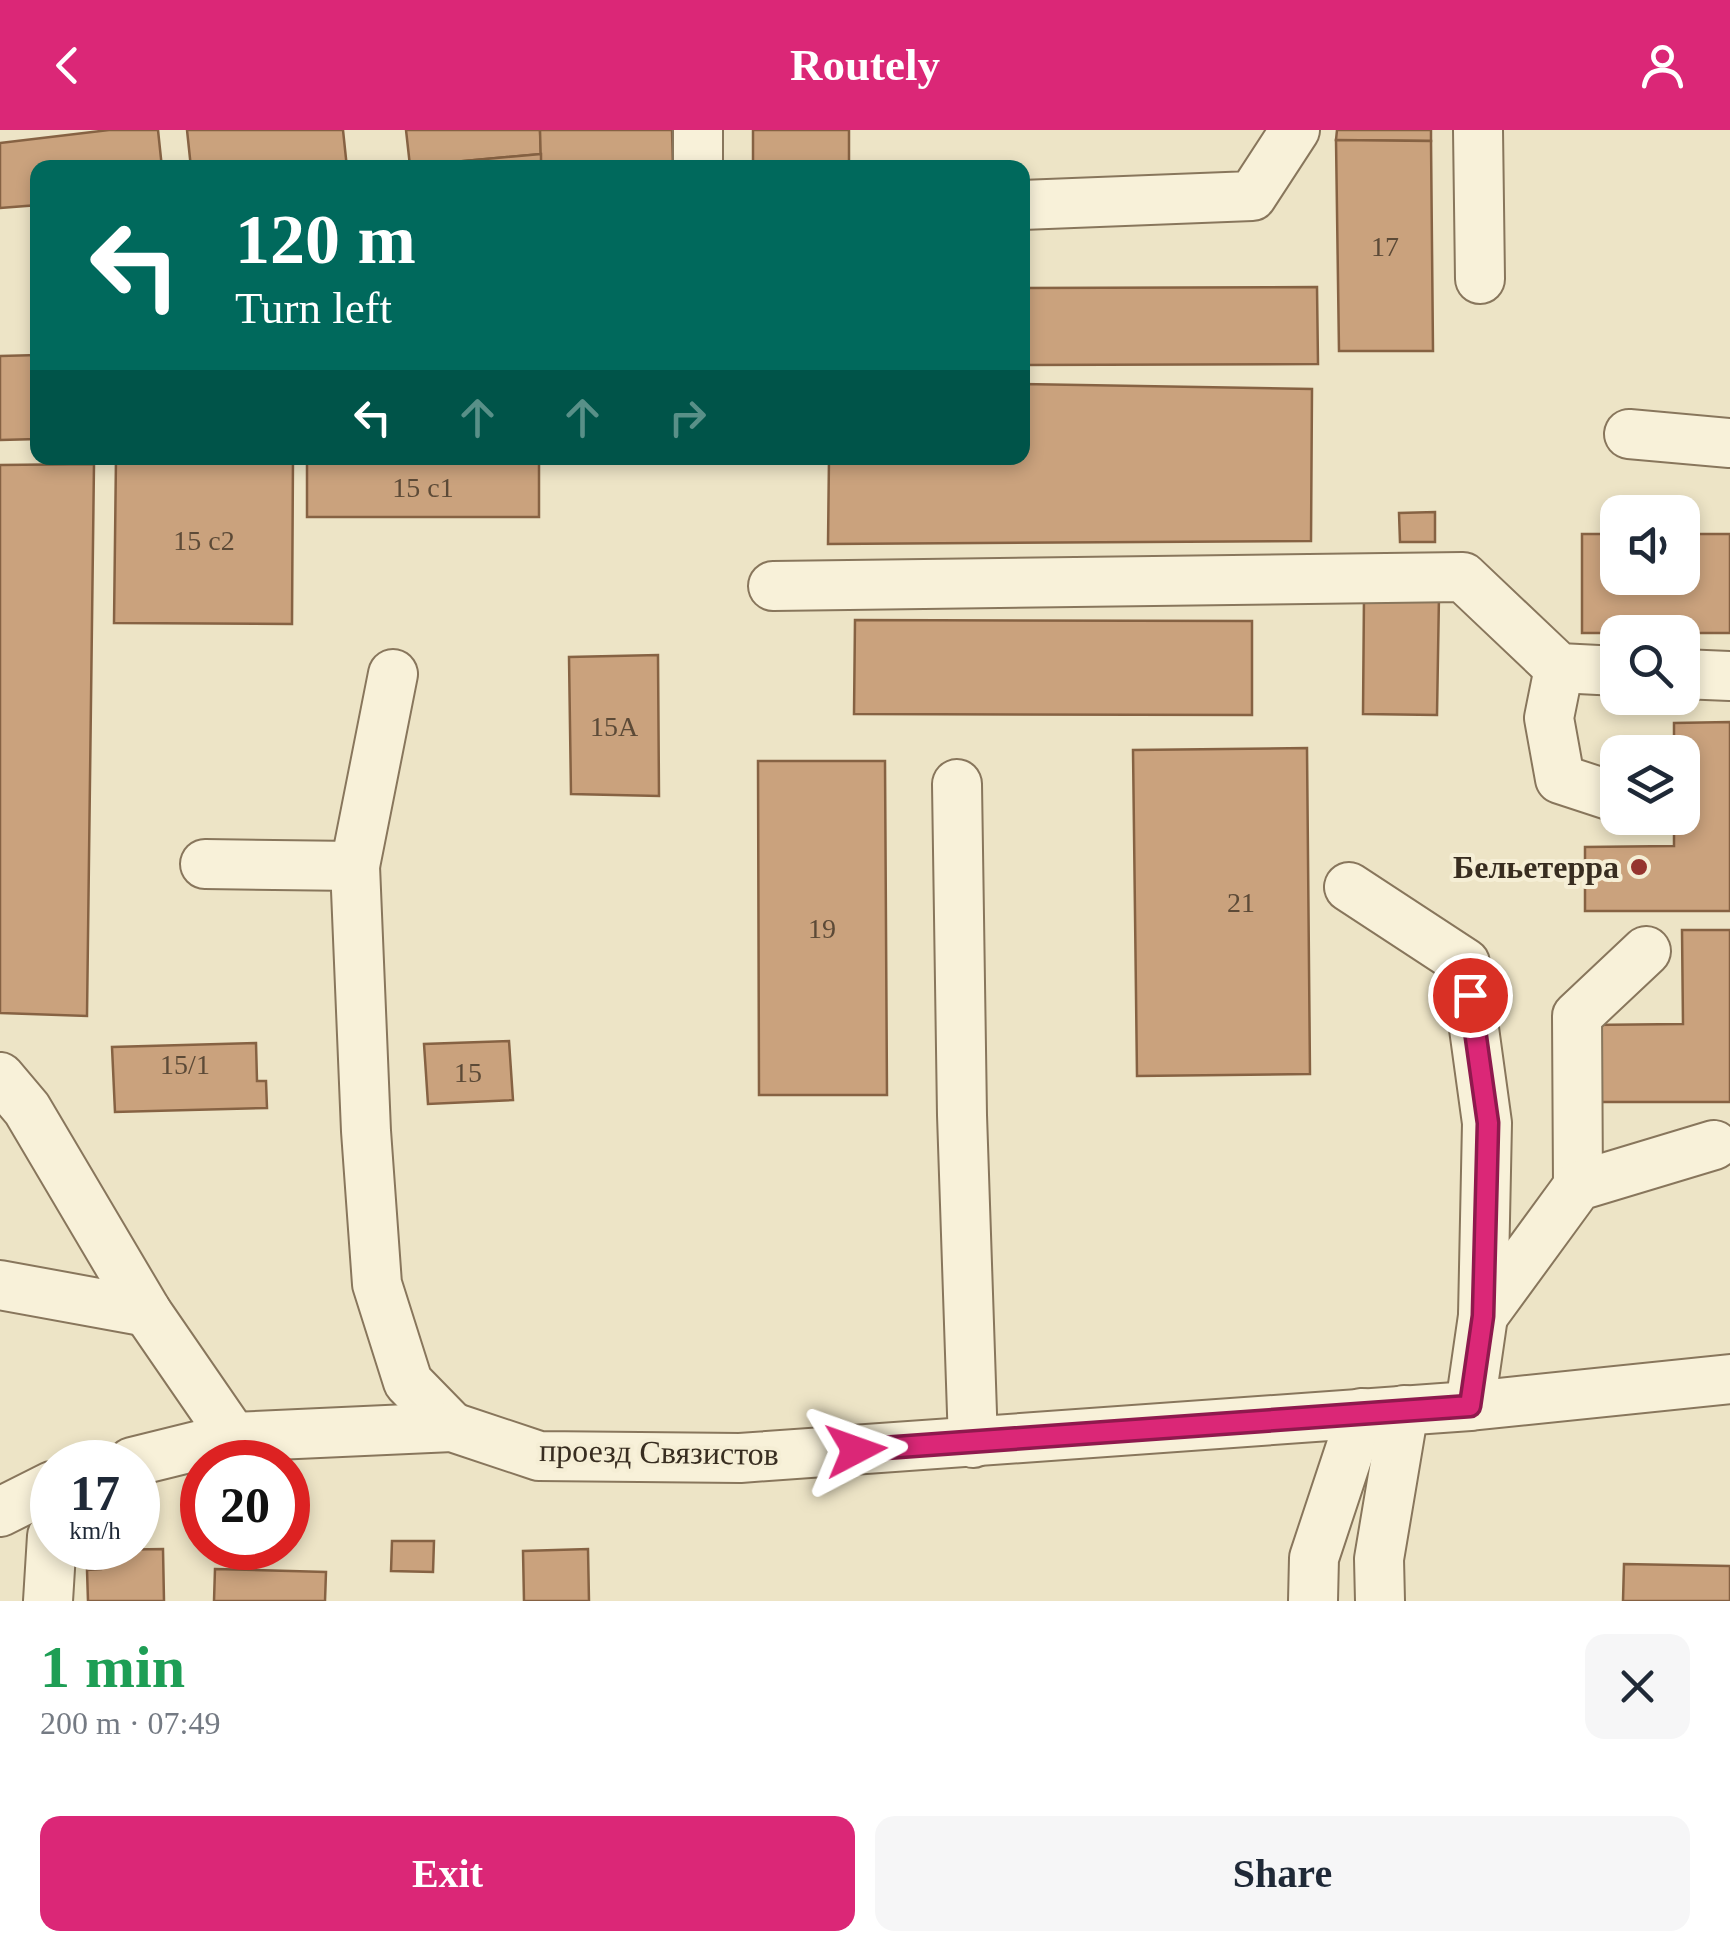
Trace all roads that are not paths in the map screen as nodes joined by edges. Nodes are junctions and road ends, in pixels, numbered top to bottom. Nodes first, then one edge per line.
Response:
1 (698, 130) edge
2 (1295, 130) edge
3 (1478, 130) edge
4 (698, 160) edge
5 (1030, 205) edge
6 (1480, 280) dead end
7 (1630, 434) dead end
8 (1730, 443) edge
9 (773, 586) dead end
10 (1559, 668) junction
11 (1600, 670) edge
12 (393, 674) dead end
13 (1700, 675) edge
14 (1730, 676) edge
15 (957, 784) dead end
16 (1600, 792) edge
17 (205, 864) dead end
18 (355, 866) junction
19 (1349, 887) dead end
20 (1646, 951) dead end
21 (0, 1077) edge
22 (1714, 1145) dead end
23 (1578, 1186) junction
24 (0, 1286) edge
25 (148, 1312) junction
26 (1483, 1316) junction
27 (1730, 1379) edge
28 (1470, 1406) junction
29 (1383, 1412) junction
30 (452, 1427) junction
31 (233, 1437) junction
32 (973, 1443) junction
33 (160, 1455) edge
34 (30, 1497) edge
35 (0, 1512) edge
36 (50, 1570) edge
37 (48, 1601) edge
38 (1313, 1601) edge
39 (1380, 1601) edge

1 - 4 lane
2 - 5 lane
3 - 6 lane
7 - 8 lane
9 - 10 lane
10 - 11 lane
10 - 16 lane
12 - 18 lane
13 - 14 lane
15 - 32 lane
17 - 18 lane
18 - 30 lane
19 - 26 lane
20 - 23 lane
21 - 25 lane
22 - 23 lane
23 - 26 lane
24 - 25 lane
25 - 31 lane
26 - 28 lane
27 - 28 lane, проезд Связистов
28 - 29 lane, проезд Связистов
29 - 32 lane, проезд Связистов
29 - 38 lane
29 - 39 lane
30 - 31 lane, проезд Связистов
30 - 32 lane, проезд Связистов
31 - 33 lane, проезд Связистов
34 - 35 lane
36 - 37 lane

